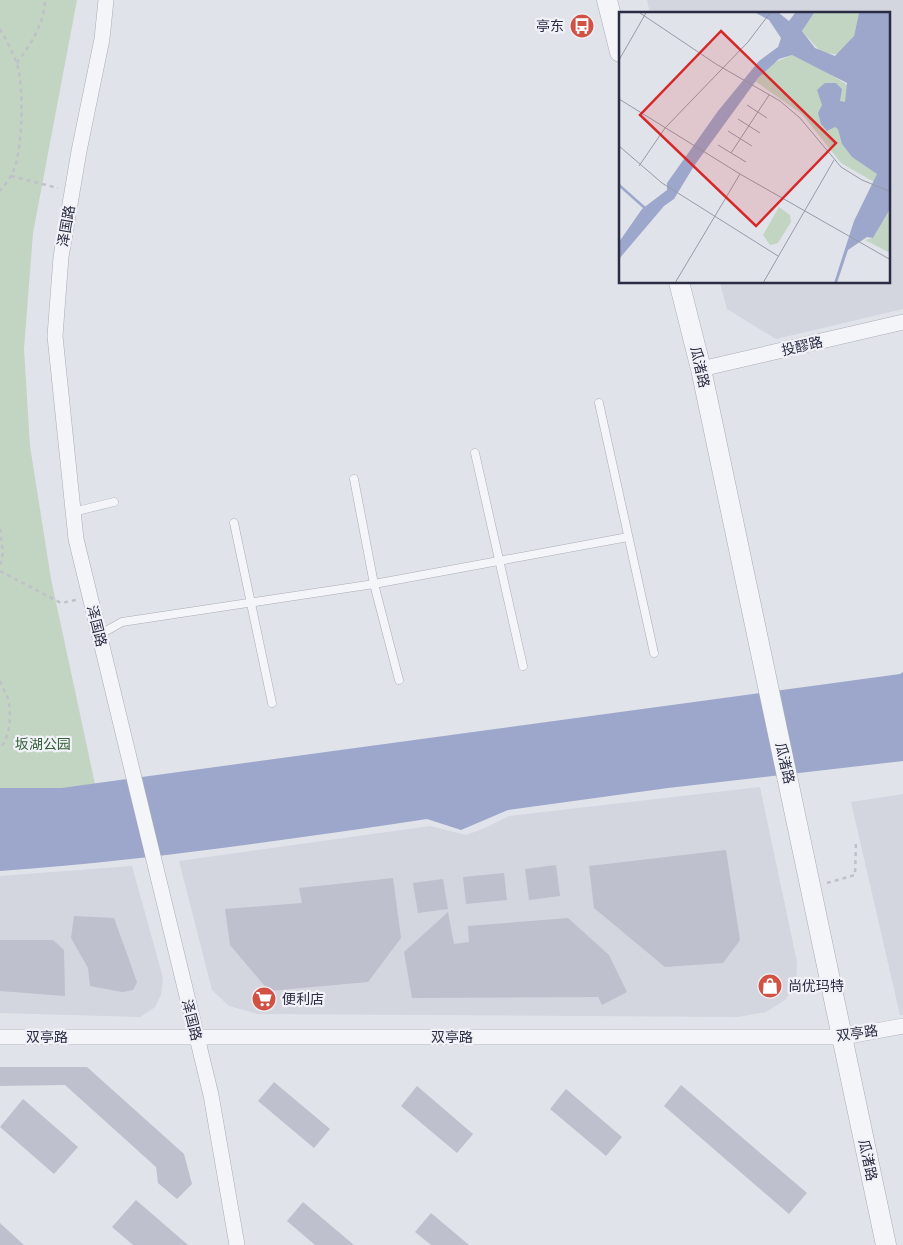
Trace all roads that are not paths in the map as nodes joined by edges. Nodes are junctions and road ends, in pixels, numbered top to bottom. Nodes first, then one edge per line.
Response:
1 (106, 0) edge
2 (607, 0) edge
3 (619, 48) edge
4 (680, 284) edge
5 (903, 322) edge
6 (701, 369) junction
7 (599, 403) dead end
8 (476, 453) dead end
9 (354, 479) dead end
10 (114, 502) dead end
11 (73, 512) junction
12 (234, 523) dead end
13 (628, 537) junction
14 (500, 561) junction
15 (374, 584) junction
16 (252, 602) junction
17 (99, 635) junction
18 (654, 653) dead end
19 (523, 666) dead end
20 (399, 680) dead end
21 (272, 703) dead end
22 (903, 1026) edge
23 (0, 1037) edge
24 (843, 1037) junction
25 (196, 1038) junction
26 (237, 1245) edge
27 (886, 1245) edge

1 - 11 street, 泽国路
2 - 3 street
4 - 6 street, 瓜渚路
5 - 6 street, 投醪路
6 - 24 street, 瓜渚路
7 - 13 lane
8 - 14 lane
9 - 15 lane
10 - 11 lane
11 - 17 street, 泽国路
12 - 16 lane
13 - 14 lane
13 - 18 lane
14 - 15 lane
14 - 19 lane
15 - 16 lane
15 - 20 lane
16 - 17 lane
16 - 21 lane
17 - 25 street, 泽国路
22 - 24 street, 双亭路
23 - 25 street, 双亭路
24 - 25 street, 双亭路
24 - 27 street, 瓜渚路
25 - 26 street, 泽国路

